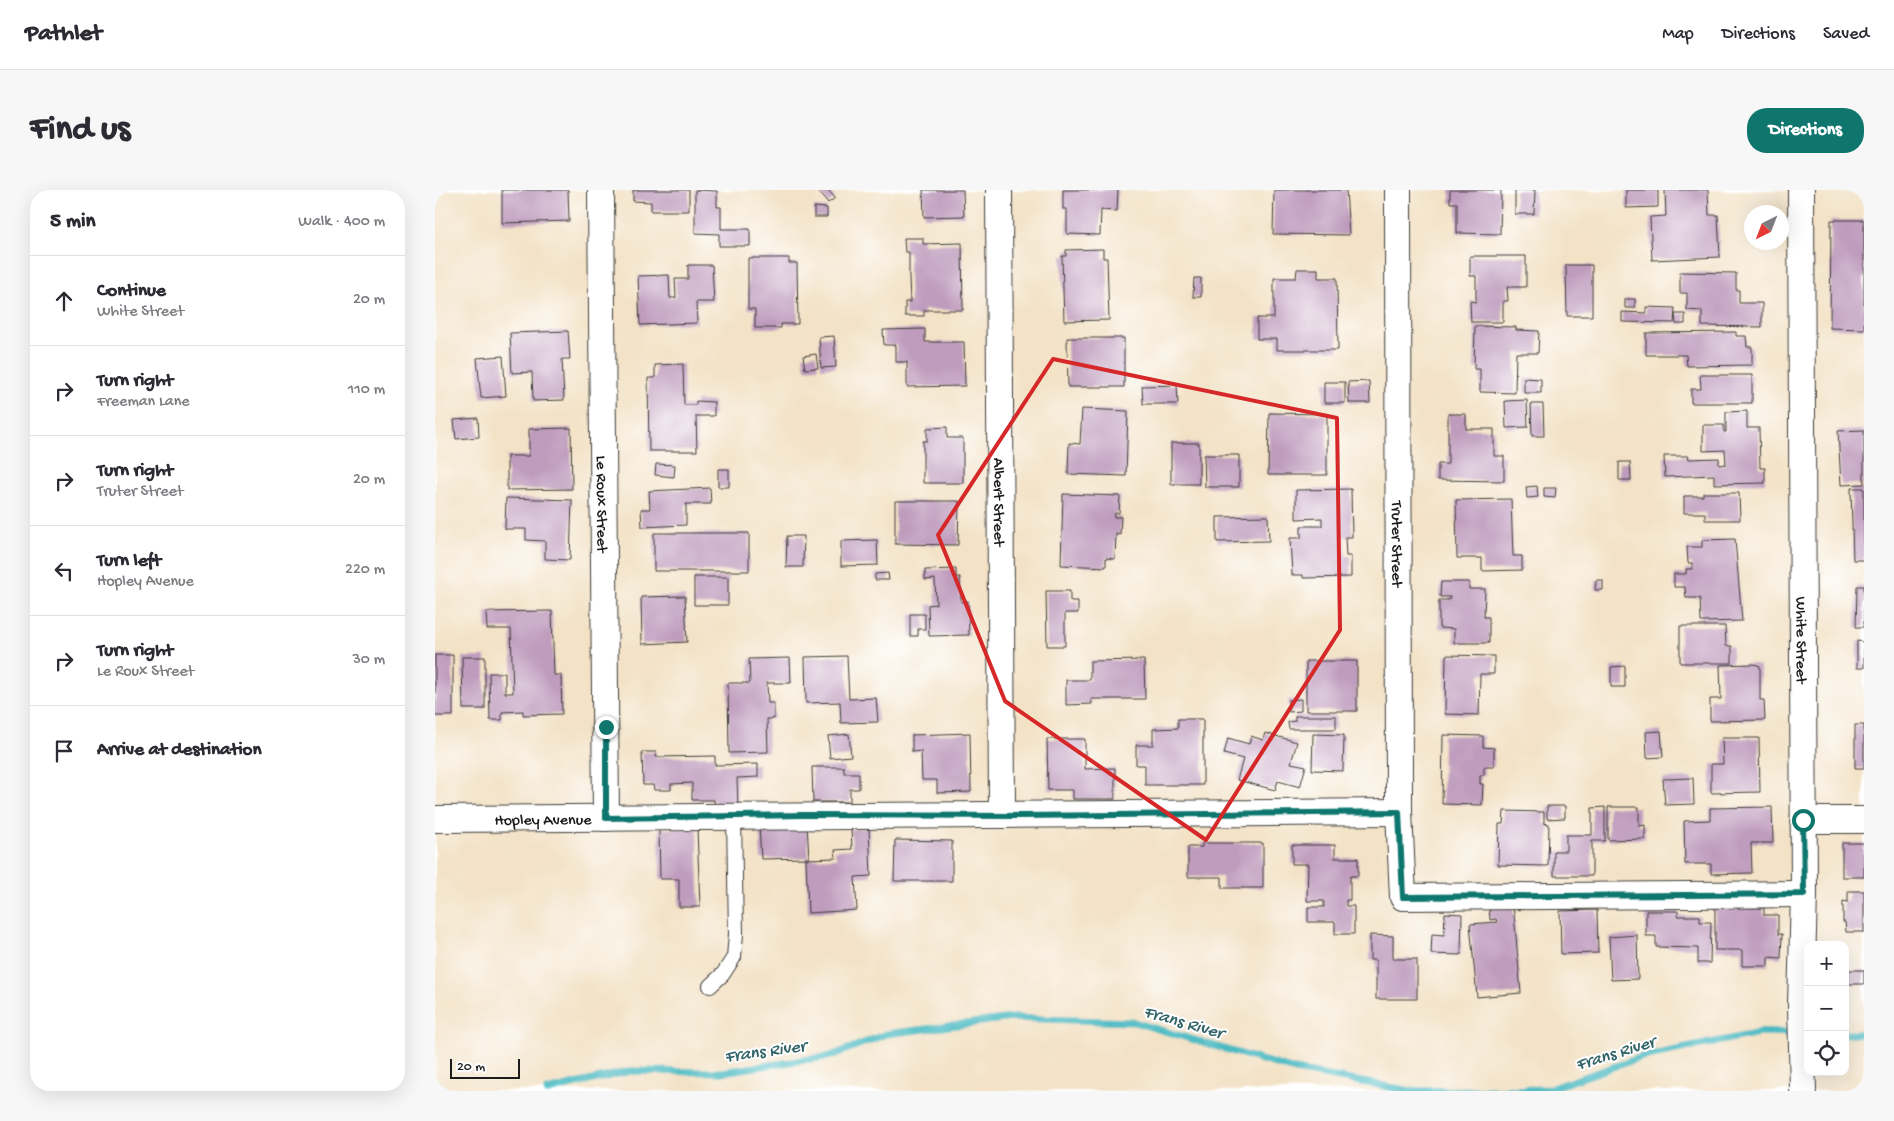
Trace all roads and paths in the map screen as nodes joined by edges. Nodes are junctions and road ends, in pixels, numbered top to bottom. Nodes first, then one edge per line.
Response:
1 (601, 190) edge
2 (999, 190) edge
3 (1398, 190) edge
4 (1801, 190) edge
5 (1399, 812) junction
6 (1002, 816) junction
7 (734, 817) junction
8 (606, 818) junction
9 (435, 819) edge
10 (1803, 820) junction
11 (1864, 820) edge
12 (1804, 894) junction
13 (710, 986) dead end
14 (1803, 1084) edge

1 - 8 street, Le Roux Street
2 - 6 street, Albert Street
3 - 5 street, Truter Street
4 - 10 street, White Street
5 - 6 street, Hopley Avenue
5 - 12 street, Truter Street
6 - 7 street, Hopley Avenue
7 - 8 street, Hopley Avenue
7 - 13 lane
8 - 9 street, Hopley Avenue
10 - 11 street
10 - 12 street, White Street
12 - 14 street, White Street

